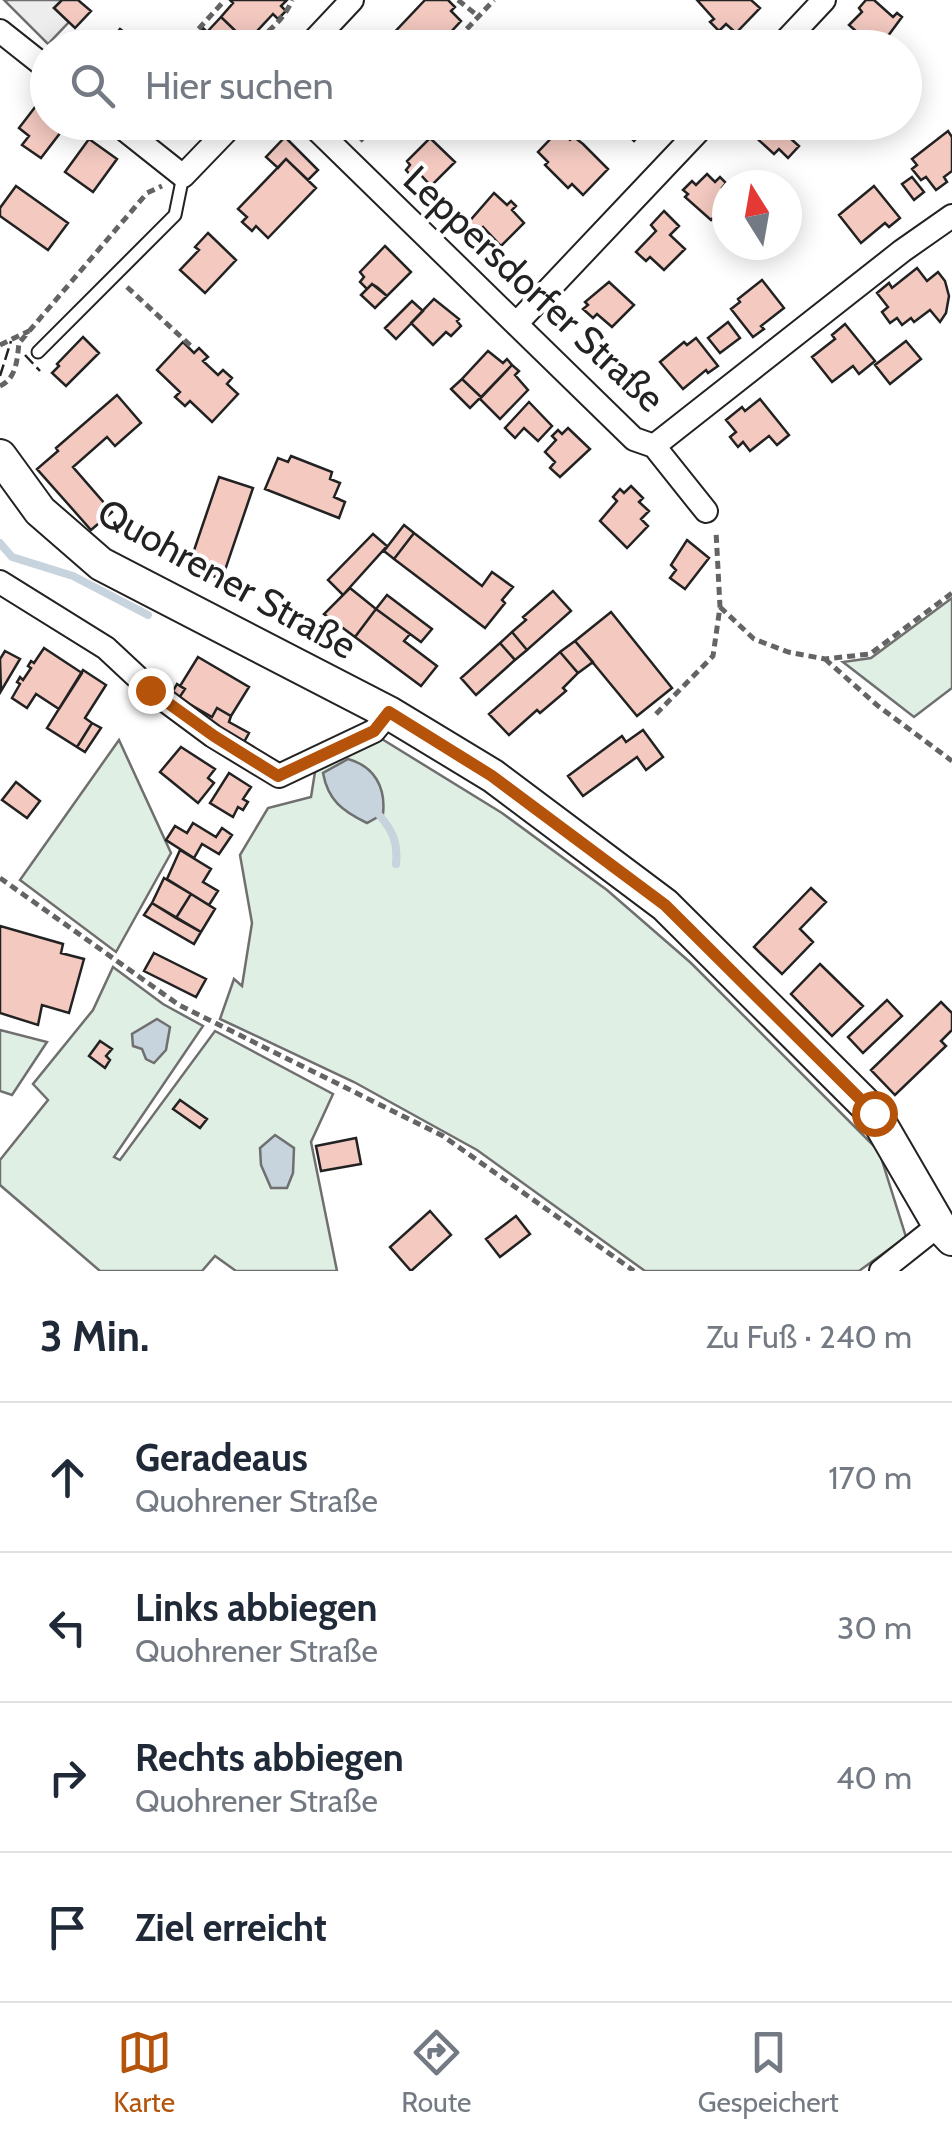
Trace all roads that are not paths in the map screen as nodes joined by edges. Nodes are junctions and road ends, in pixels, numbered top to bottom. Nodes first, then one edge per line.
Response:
1 (352, 0) edge
2 (824, 0) edge
3 (324, 30) edge
4 (796, 30) edge
5 (0, 31) edge
6 (30, 55) edge
7 (138, 140) edge
8 (218, 140) edge
9 (327, 140) edge
10 (691, 140) edge
11 (183, 176) junction
12 (952, 216) edge
13 (516, 324) junction
14 (38, 352) dead end
15 (654, 446) junction
16 (0, 456) edge
17 (706, 511) dead end
18 (0, 582) edge
19 (389, 712) junction
20 (946, 1232) edge
21 (881, 1271) edge

1 - 3 street
2 - 4 street
5 - 6 street
7 - 11 street
8 - 11 street
9 - 13 street, Leppersdorfer Straße
10 - 13 street
11 - 14 lane
12 - 15 street
13 - 15 street, Leppersdorfer Straße
15 - 17 street, Leppersdorfer Straße
16 - 19 street, Quohrener Straße
18 - 19 street
19 - 20 street, Quohrener Straße
20 - 21 street, Quohrener Straße

